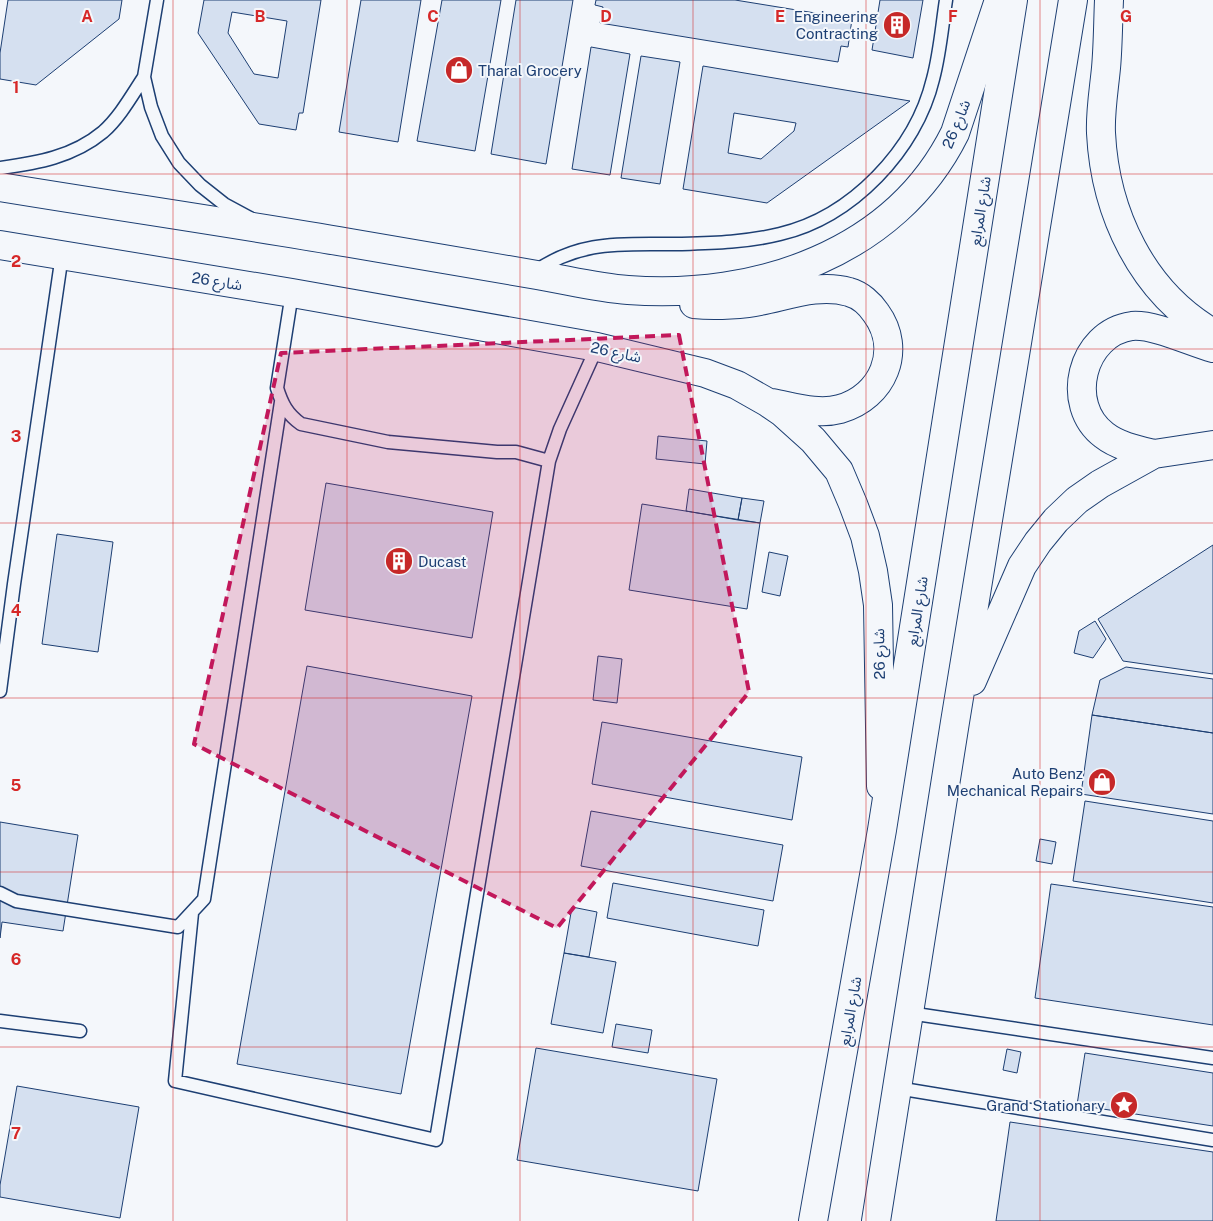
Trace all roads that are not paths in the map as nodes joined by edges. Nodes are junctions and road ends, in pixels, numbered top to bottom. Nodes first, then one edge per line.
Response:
1 (157, 0) edge
2 (946, 0) edge
3 (999, 0) edge
4 (1014, 0) edge
5 (1073, 0) edge
6 (1109, 0) edge
7 (144, 77) junction
8 (0, 168) edge
9 (0, 186) edge
10 (283, 232) junction
11 (0, 245) edge
12 (62, 255) junction
13 (531, 274) junction
14 (627, 290) junction
15 (292, 293) junction
16 (1213, 333) edge
17 (596, 347) junction
18 (1213, 348) edge
19 (281, 402) junction
20 (767, 402) junction
21 (1213, 445) edge
22 (1154, 454) junction
23 (549, 461) junction
24 (0, 691) edge
25 (955, 722) junction
26 (882, 830) junction
27 (0, 892) edge
28 (192, 913) junction
29 (908, 1013) junction
30 (0, 1020) edge
31 (80, 1031) dead end
32 (1213, 1058) edge
33 (897, 1088) junction
34 (1213, 1140) edge
35 (813, 1221) edge
36 (876, 1221) edge

1 - 7 lane
2 - 13 lane
3 - 14 main road, شارع 26
4 - 26 main road, شارع المرابع
5 - 25 main road
6 - 16 main road
7 - 8 lane
7 - 10 lane
9 - 10 main road, شارع 26
10 - 13 main road, شارع 26
11 - 12 main road, شارع 26
12 - 15 main road, شارع 26
12 - 24 lane
13 - 14 main road, شارع 26
14 - 20 main road
15 - 17 main road, شارع 26
15 - 19 lane
17 - 20 main road, شارع 26
17 - 23 lane
18 - 22 main road
19 - 23 lane
19 - 28 lane
20 - 26 main road, شارع 26
21 - 22 main road
22 - 25 main road
23 - 28 lane
25 - 29 main road
26 - 35 main road, شارع المرابع
27 - 28 lane
29 - 32 lane
29 - 33 main road
30 - 31 lane
33 - 34 lane
33 - 36 main road

